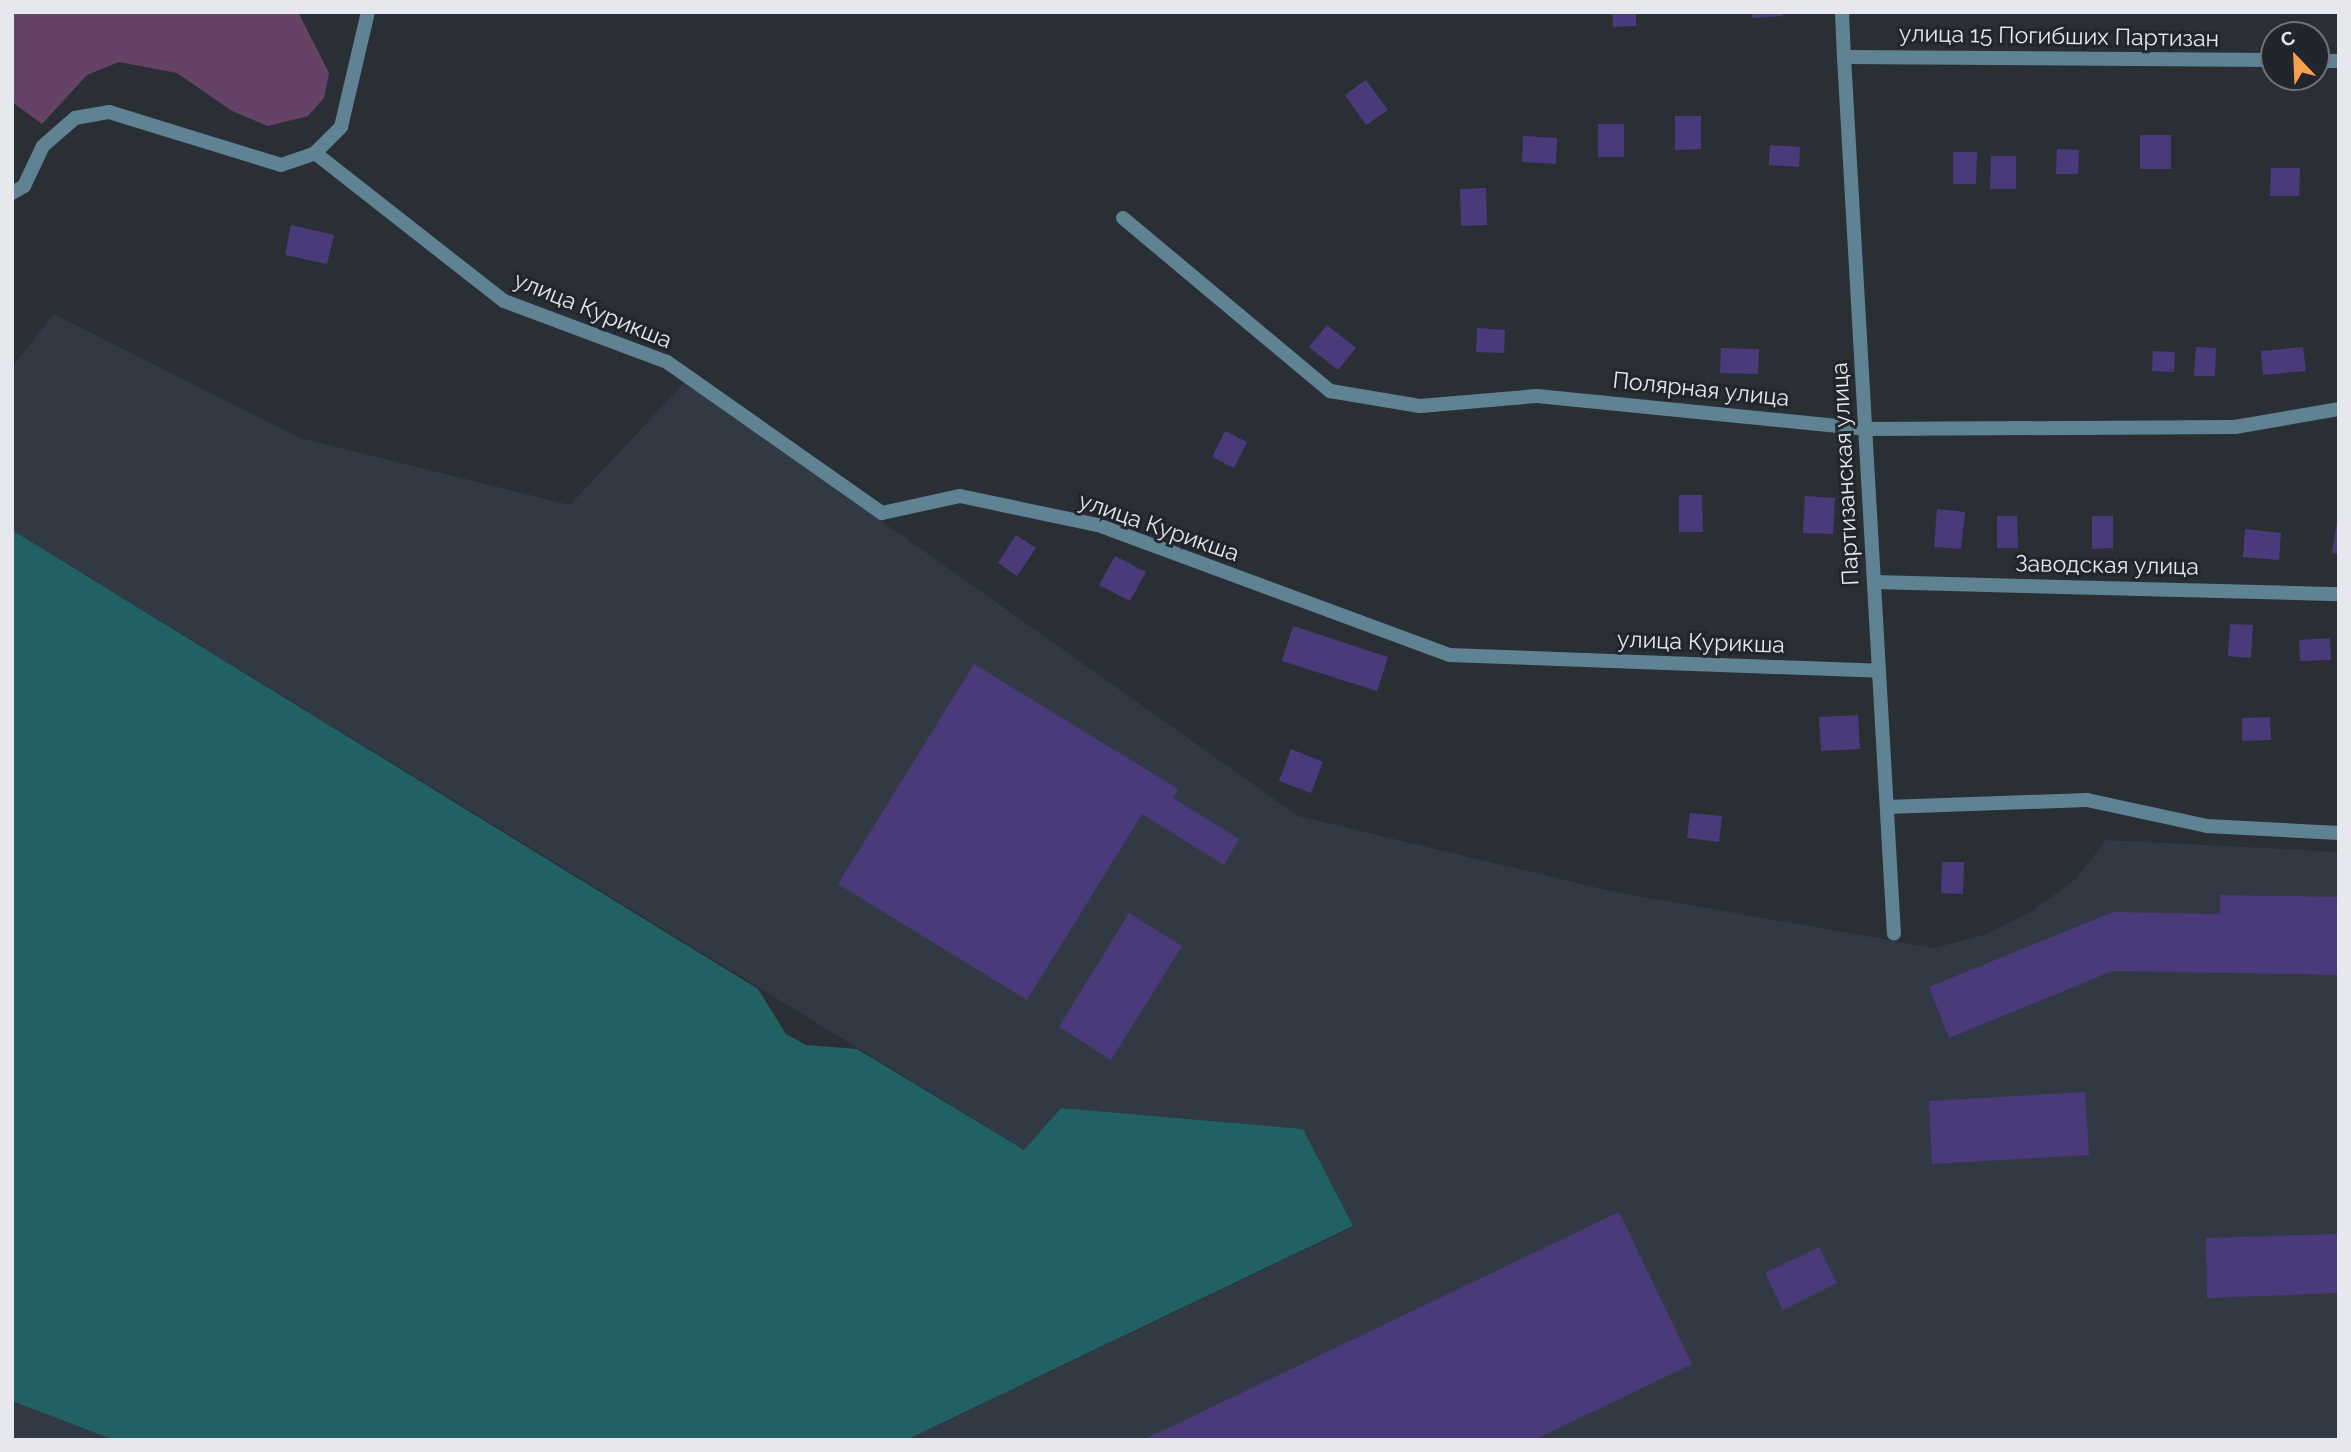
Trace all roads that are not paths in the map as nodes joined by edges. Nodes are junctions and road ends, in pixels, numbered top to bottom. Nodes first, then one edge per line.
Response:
1 (368, 12) edge
2 (1842, 12) edge
3 (1844, 57) junction
4 (2260, 60) edge
5 (315, 153) junction
6 (12, 193) edge
7 (1123, 218) dead end
8 (2339, 409) edge
9 (1866, 429) junction
10 (1874, 582) junction
11 (2339, 594) edge
12 (1879, 671) junction
13 (1887, 807) junction
14 (2339, 833) edge
15 (1894, 934) dead end

1 - 5 street
2 - 3 street, Партизанская улица
3 - 4 street, улица 15 Погибших Партизан
3 - 9 street, Партизанская улица
5 - 6 street
5 - 12 street, улица Курикша
7 - 9 street, Полярная улица
8 - 9 street, Полярная улица
9 - 10 street, Партизанская улица
10 - 11 street, Заводская улица
10 - 12 street, Партизанская улица
12 - 13 street, Партизанская улица
13 - 14 street
13 - 15 street, Партизанская улица

